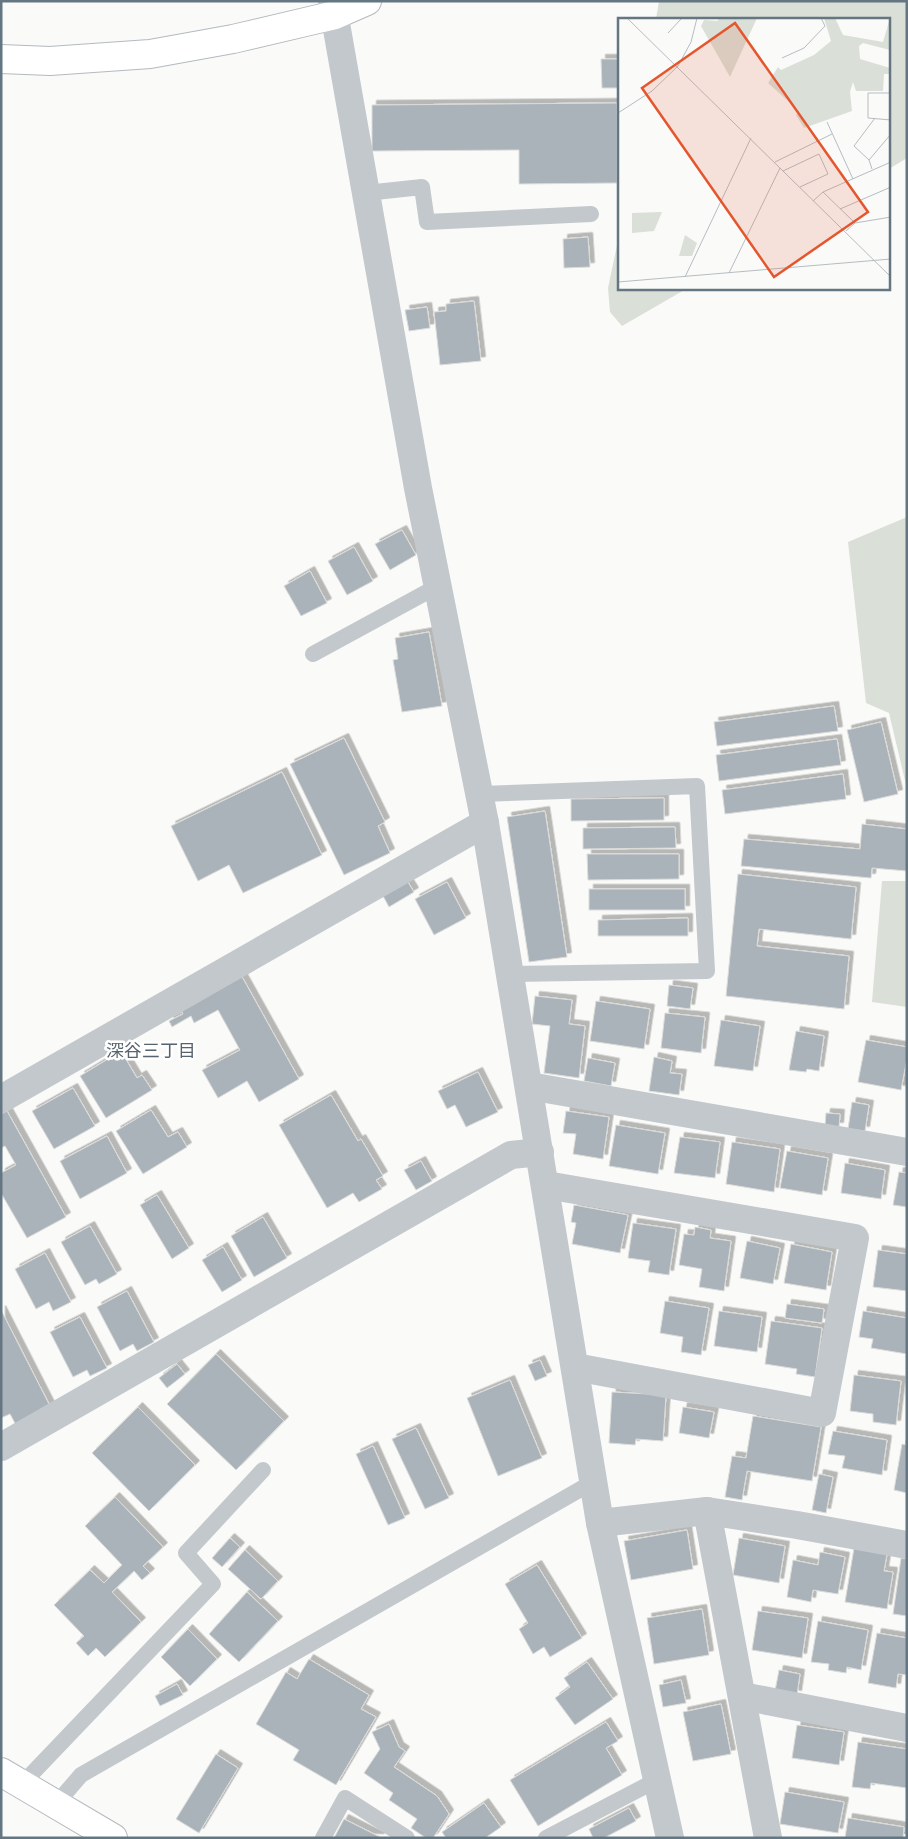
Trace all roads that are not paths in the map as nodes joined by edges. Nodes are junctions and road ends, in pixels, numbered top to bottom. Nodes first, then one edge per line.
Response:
1 (367, 1) edge
2 (334, 8) edge
3 (1, 60) edge
4 (366, 193) junction
5 (591, 214) dead end
6 (438, 586) junction
7 (313, 654) dead end
8 (480, 794) junction
9 (486, 822) junction
10 (511, 974) junction
11 (529, 1086) junction
12 (1, 1099) edge
13 (540, 1152) junction
14 (907, 1152) edge
15 (546, 1185) junction
16 (575, 1367) junction
17 (1, 1448) edge
18 (263, 1470) dead end
19 (594, 1482) junction
20 (707, 1511) junction
21 (600, 1523) junction
22 (907, 1545) edge
23 (742, 1696) junction
24 (907, 1728) edge
25 (11, 1778) edge
26 (657, 1780) junction
27 (56, 1804) junction
28 (113, 1838) edge
29 (322, 1838) edge
30 (408, 1838) edge
31 (546, 1838) edge
32 (670, 1838) edge
33 (768, 1838) edge

1 - 2 street
2 - 3 street
2 - 4 street
4 - 5 lane
4 - 6 street
6 - 7 lane
6 - 8 street
8 - 9 street
8 - 10 lane
9 - 10 street
9 - 12 street
10 - 11 street
11 - 13 street
11 - 14 street
13 - 15 street
13 - 17 street
15 - 16 street
15 - 16 street
16 - 19 street
18 - 25 lane
19 - 21 street
19 - 27 lane
20 - 21 street
20 - 22 street
20 - 23 street
21 - 26 street
23 - 24 street
23 - 33 street
25 - 27 street
26 - 31 lane
26 - 32 street
27 - 28 street
29 - 30 lane

